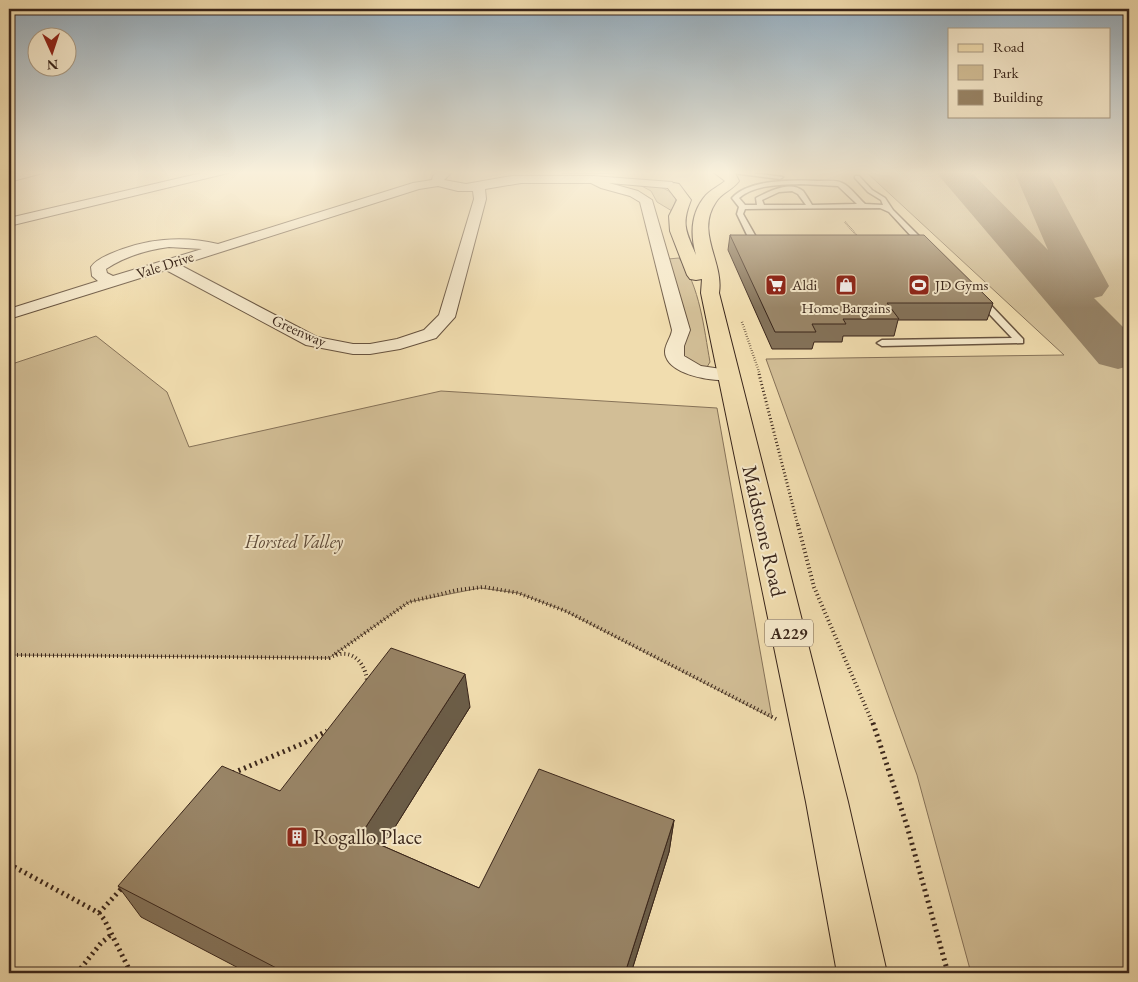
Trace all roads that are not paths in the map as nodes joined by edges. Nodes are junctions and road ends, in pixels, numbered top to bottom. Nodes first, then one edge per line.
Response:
1 (31, 217) edge
2 (318, 217) edge
3 (475, 217) edge
4 (651, 217) edge
5 (678, 217) edge
6 (702, 217) edge
7 (741, 217) edge
8 (897, 217) edge
9 (9, 222) edge
10 (773, 241) edge
11 (861, 241) edge
12 (218, 248) junction
13 (168, 265) junction
14 (113, 282) junction
15 (710, 293) junction
16 (975, 294) edge
17 (9, 314) edge
18 (882, 343) dead end
19 (728, 375) junction
20 (862, 973) edge

1 - 9 street
2 - 12 street, Vale Drive
3 - 13 street, Greenway
4 - 19 street
5 - 15 main road, Maidstone Road / A229
6 - 15 main road, Maidstone Road / A229
7 - 10 lane
8 - 11 lane
12 - 13 street, Vale Drive
12 - 14 street, Vale Drive
13 - 14 street, Vale Drive
14 - 17 street, Vale Drive
15 - 19 main road, Maidstone Road / A229
16 - 18 lane
19 - 20 main road, Maidstone Road / A229

